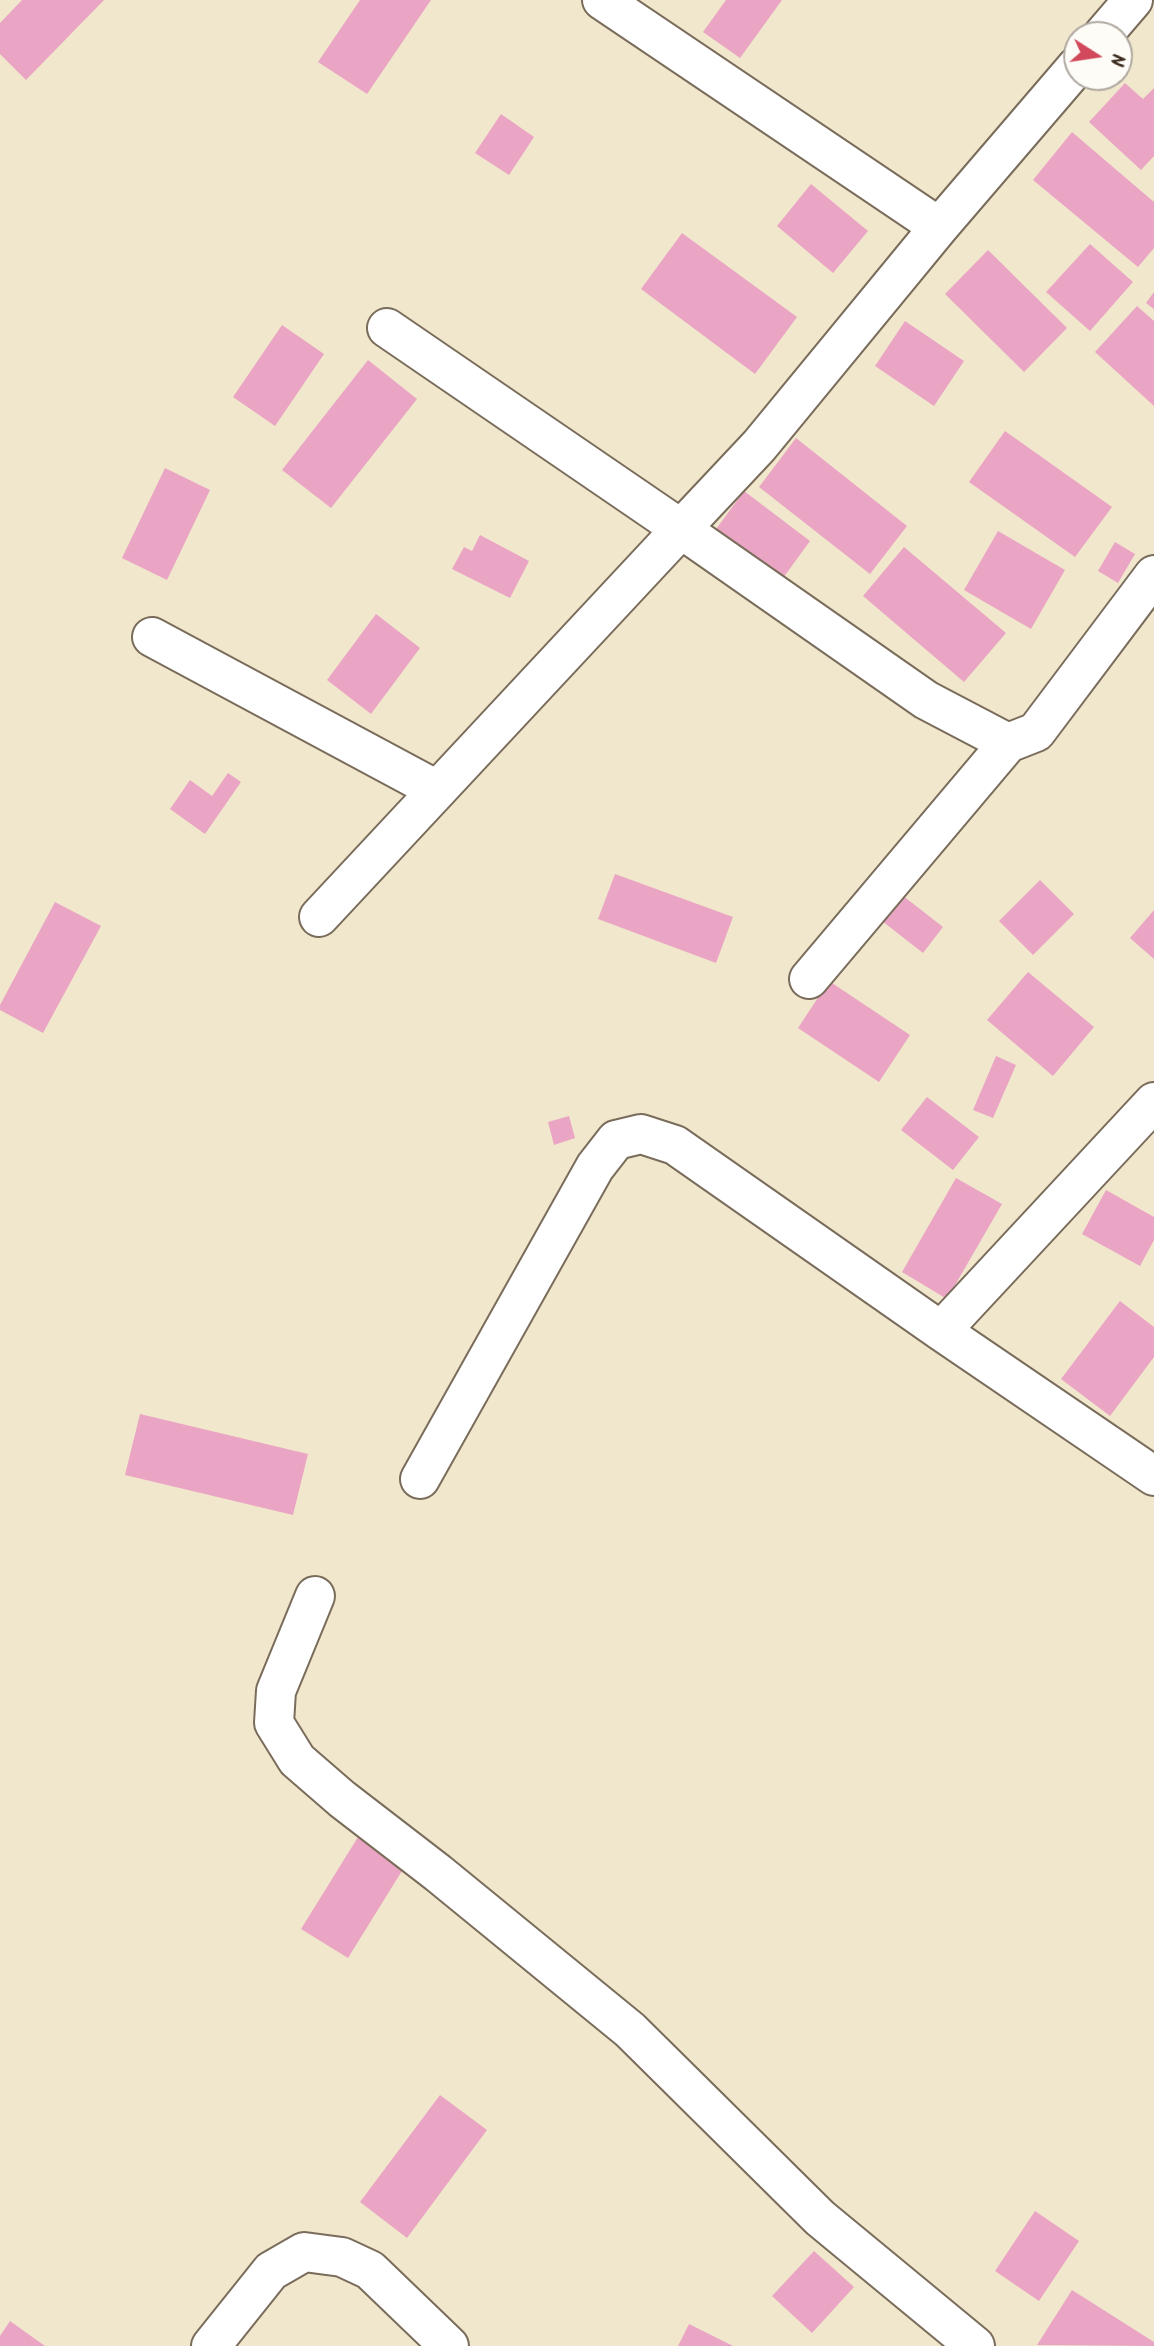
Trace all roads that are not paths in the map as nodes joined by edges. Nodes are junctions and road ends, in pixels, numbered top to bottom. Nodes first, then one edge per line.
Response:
1 (602, 0) edge
2 (1133, 0) edge
3 (1115, 21) edge
4 (1063, 82) edge
5 (939, 227) junction
6 (387, 328) dead end
7 (681, 528) junction
8 (1154, 575) edge
9 (152, 637) dead end
10 (1008, 743) junction
11 (437, 790) junction
12 (319, 917) dead end
13 (809, 979) dead end
14 (1154, 1102) edge
15 (941, 1331) junction
16 (1154, 1476) edge
17 (421, 1479) dead end
18 (315, 1596) dead end
19 (212, 2346) edge
20 (449, 2346) edge
21 (975, 2346) edge

1 - 5 street
2 - 3 street
4 - 5 street
5 - 7 street
6 - 7 street
7 - 10 street
7 - 11 street
8 - 10 street
9 - 11 street
10 - 13 street
11 - 12 street
14 - 15 street
15 - 16 street
15 - 17 street
18 - 21 street
19 - 20 street

